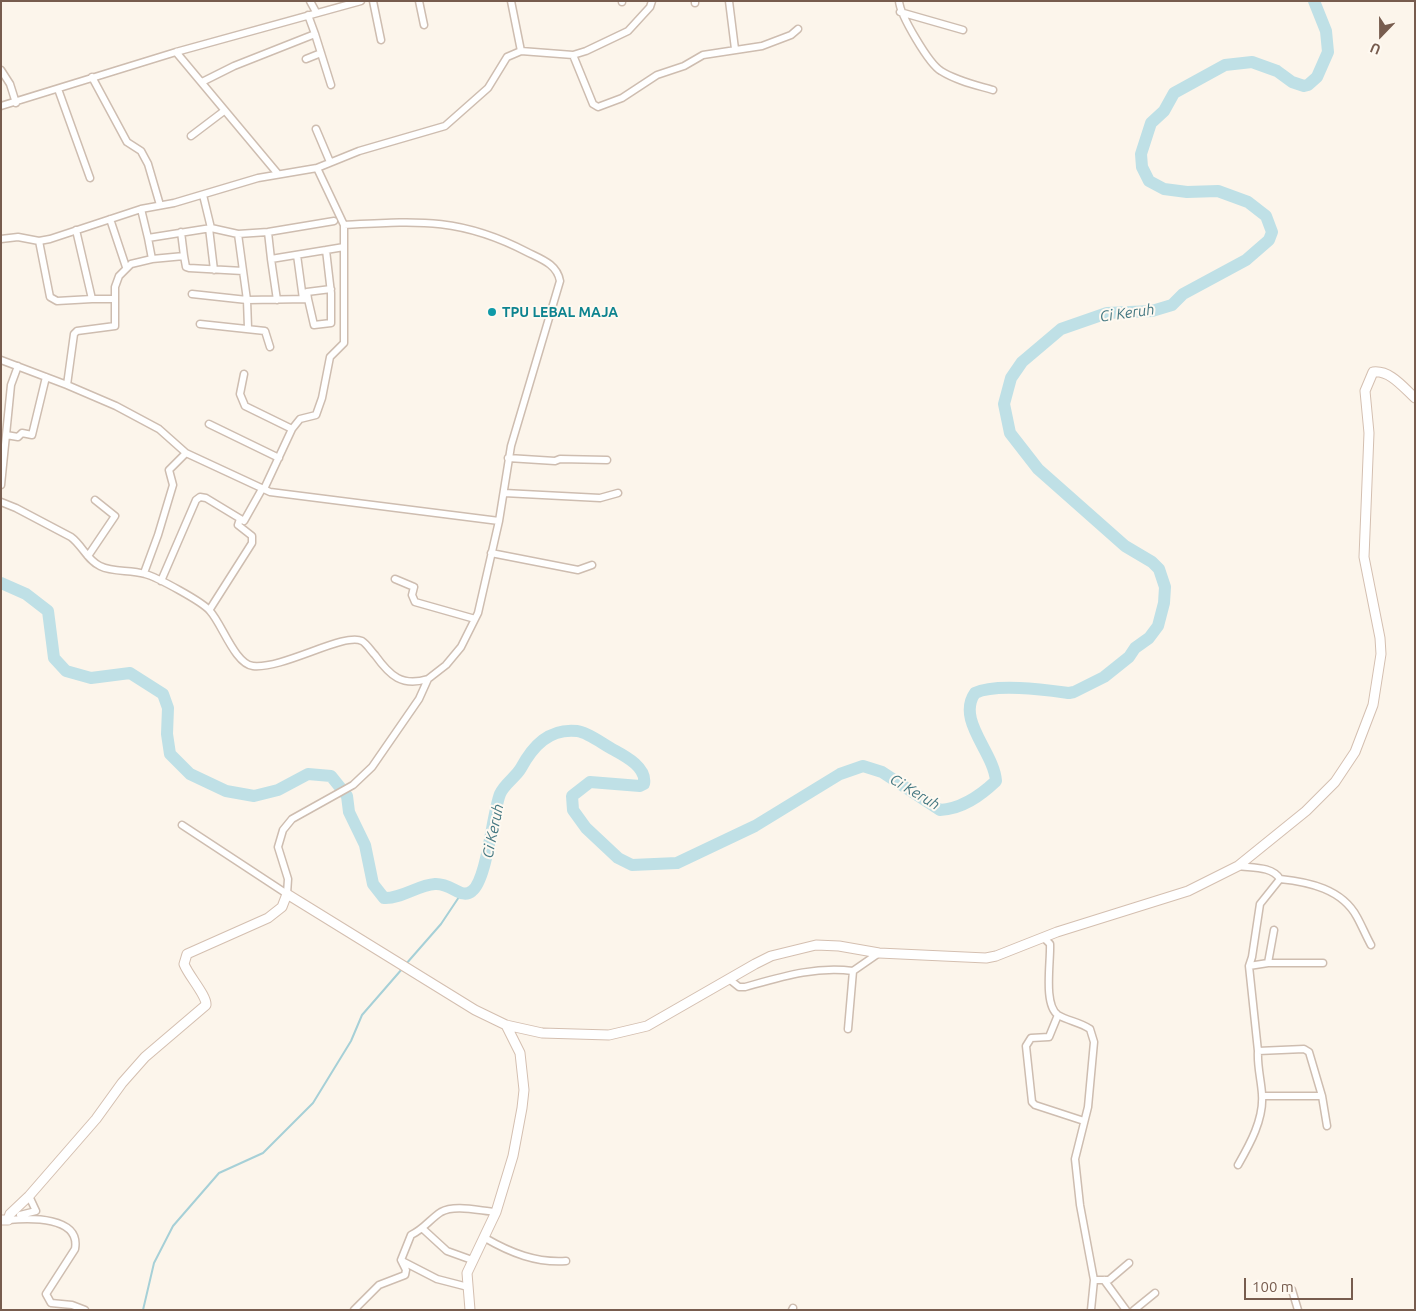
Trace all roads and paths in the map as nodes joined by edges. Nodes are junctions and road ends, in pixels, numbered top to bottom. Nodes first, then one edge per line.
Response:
1 (310, 1) edge
2 (361, 1) edge
3 (373, 1) edge
4 (419, 1) edge
5 (511, 1) edge
6 (652, 1) edge
7 (729, 1) edge
8 (899, 1) edge
9 (316, 12) junction
10 (900, 12) junction
11 (308, 15) junction
12 (424, 25) dead end
13 (798, 29) dead end
14 (963, 30) dead end
15 (315, 34) junction
16 (381, 40) dead end
17 (735, 50) junction
18 (520, 51) junction
19 (176, 52) junction
20 (321, 53) junction
21 (573, 55) junction
22 (306, 59) dead end
23 (1, 70) edge
24 (92, 77) junction
25 (202, 82) junction
26 (331, 85) dead end
27 (58, 89) junction
28 (993, 90) dead end
29 (16, 102) junction
30 (1, 106) edge
31 (224, 111) junction
32 (316, 129) dead end
33 (191, 136) dead end
34 (330, 162) junction
35 (317, 168) junction
36 (278, 174) junction
37 (90, 178) dead end
38 (203, 195) junction
39 (160, 205) junction
40 (141, 209) junction
41 (110, 219) junction
42 (334, 221) dead end
43 (344, 225) junction
44 (210, 228) junction
45 (76, 230) junction
46 (181, 232) junction
47 (268, 232) junction
48 (238, 234) junction
49 (148, 238) junction
50 (1, 239) edge
51 (39, 241) junction
52 (344, 247) junction
53 (326, 250) junction
54 (297, 255) junction
55 (184, 256) junction
56 (152, 259) junction
57 (271, 260) junction
58 (126, 268) junction
59 (214, 270) junction
60 (243, 271) junction
61 (330, 289) junction
62 (192, 294) dead end
63 (305, 296) junction
64 (92, 299) junction
65 (114, 299) junction
66 (247, 300) junction
67 (277, 300) junction
68 (200, 324) dead end
69 (248, 328) junction
70 (270, 347) dead end
71 (1, 360) edge
72 (18, 366) junction
73 (244, 374) dead end
74 (46, 377) junction
75 (67, 385) junction
76 (1415, 398) edge
77 (209, 424) dead end
78 (292, 430) junction
79 (6, 435) junction
80 (186, 453) junction
81 (279, 458) junction
82 (508, 458) junction
83 (607, 460) dead end
84 (1, 485) edge
85 (263, 489) junction
86 (504, 493) junction
87 (618, 493) dead end
88 (95, 500) dead end
89 (1, 502) edge
90 (240, 519) junction
91 (499, 521) junction
92 (491, 554) junction
93 (88, 556) junction
94 (592, 565) dead end
95 (144, 573) junction
96 (395, 579) dead end
97 (161, 581) junction
98 (210, 609) junction
99 (475, 619) junction
100 (428, 679) junction
101 (182, 825) dead end
102 (1238, 866) junction
103 (1280, 879) junction
104 (287, 894) junction
105 (1274, 930) dead end
106 (1044, 938) junction
107 (1371, 945) dead end
108 (879, 953) junction
109 (1268, 963) junction
110 (1323, 963) dead end
111 (1249, 966) junction
112 (853, 972) junction
113 (728, 979) junction
114 (1058, 1015) junction
115 (506, 1025) junction
116 (848, 1029) dead end
117 (1258, 1051) junction
118 (1262, 1096) junction
119 (1322, 1096) junction
120 (1084, 1121) junction
121 (1326, 1126) dead end
122 (1238, 1165) dead end
123 (29, 1196) junction
124 (14, 1209) junction
125 (496, 1212) junction
126 (5, 1220) edge
127 (423, 1229) junction
128 (485, 1238) junction
129 (401, 1260) junction
130 (472, 1260) junction
131 (566, 1261) dead end
132 (1129, 1263) dead end
133 (1094, 1280) junction
134 (1104, 1280) junction
135 (468, 1287) junction
136 (1292, 1290) dead end
137 (1155, 1293) dead end
138 (86, 1310) edge
139 (354, 1310) edge
140 (470, 1310) edge
141 (1091, 1310) edge
142 (1126, 1310) edge
143 (1134, 1310) edge
144 (1298, 1310) edge

1 - 9 street
2 - 9 street
3 - 16 street
4 - 12 street
5 - 18 street
6 - 21 street
7 - 17 street
8 - 10 street
9 - 11 street
10 - 14 street
10 - 28 street
11 - 15 street
11 - 19 street
13 - 17 street
15 - 20 street
15 - 25 street
17 - 21 street
18 - 21 street
18 - 34 street
19 - 24 street
19 - 25 street
20 - 22 street
20 - 26 street
23 - 29 street
24 - 27 street
24 - 39 street
25 - 31 street
27 - 29 street
27 - 37 street
29 - 30 street
31 - 33 street
31 - 36 street
32 - 34 street
34 - 35 street
35 - 36 street
35 - 43 street
36 - 38 street
38 - 39 street
38 - 44 street
39 - 40 street
40 - 41 street
40 - 49 street
41 - 45 street
41 - 58 street
42 - 47 street
43 - 52 street
43 - 82 street
44 - 46 street
44 - 48 street
44 - 59 street
45 - 51 street
45 - 64 street
46 - 49 street
46 - 55 street
47 - 48 street
47 - 57 street
48 - 60 street
49 - 56 street
50 - 51 street
51 - 64 street
52 - 53 street
52 - 78 street
53 - 54 street
53 - 61 street
54 - 57 street
54 - 63 street
55 - 56 street
55 - 59 street
56 - 58 street
57 - 67 street
58 - 65 street
59 - 60 street
60 - 66 street
61 - 63 street
61 - 63 street
62 - 66 street
63 - 67 street
64 - 65 street
65 - 75 street
66 - 67 street
66 - 69 street
68 - 69 street
69 - 70 street
71 - 72 street
72 - 74 street
72 - 79 street
73 - 78 street
74 - 75 street
74 - 79 street
75 - 80 street
76 - 102 street
77 - 81 street
78 - 81 street
79 - 84 street
80 - 85 street
80 - 95 street
81 - 85 street
82 - 83 street
82 - 86 street
85 - 90 street
85 - 91 street
86 - 87 street
86 - 91 street
88 - 93 street
89 - 93 street
90 - 97 street
90 - 98 street
91 - 92 street
92 - 94 street
92 - 99 street
93 - 95 street
95 - 97 street
96 - 99 street
97 - 98 street
98 - 100 street
99 - 100 street
100 - 104 street
101 - 104 street
102 - 103 street
102 - 106 street
103 - 107 street
103 - 111 street
104 - 115 street
104 - 123 street
105 - 109 street
106 - 108 street
106 - 114 street
108 - 112 street
108 - 113 street
109 - 110 street
109 - 111 street
111 - 117 street
112 - 113 street
112 - 116 street
113 - 115 street
114 - 120 street
114 - 120 street
115 - 125 street
117 - 118 street
117 - 119 street
118 - 119 street
118 - 122 street
119 - 121 street
120 - 133 street
123 - 124 street
123 - 124 street
124 - 126 street
125 - 127 street
125 - 128 street
126 - 138 street
127 - 129 street
127 - 130 street
128 - 130 street
128 - 131 street
129 - 135 street
129 - 139 street
130 - 135 street
132 - 134 street
133 - 134 street
133 - 141 street
134 - 142 street
135 - 140 street
136 - 144 street
137 - 143 street

